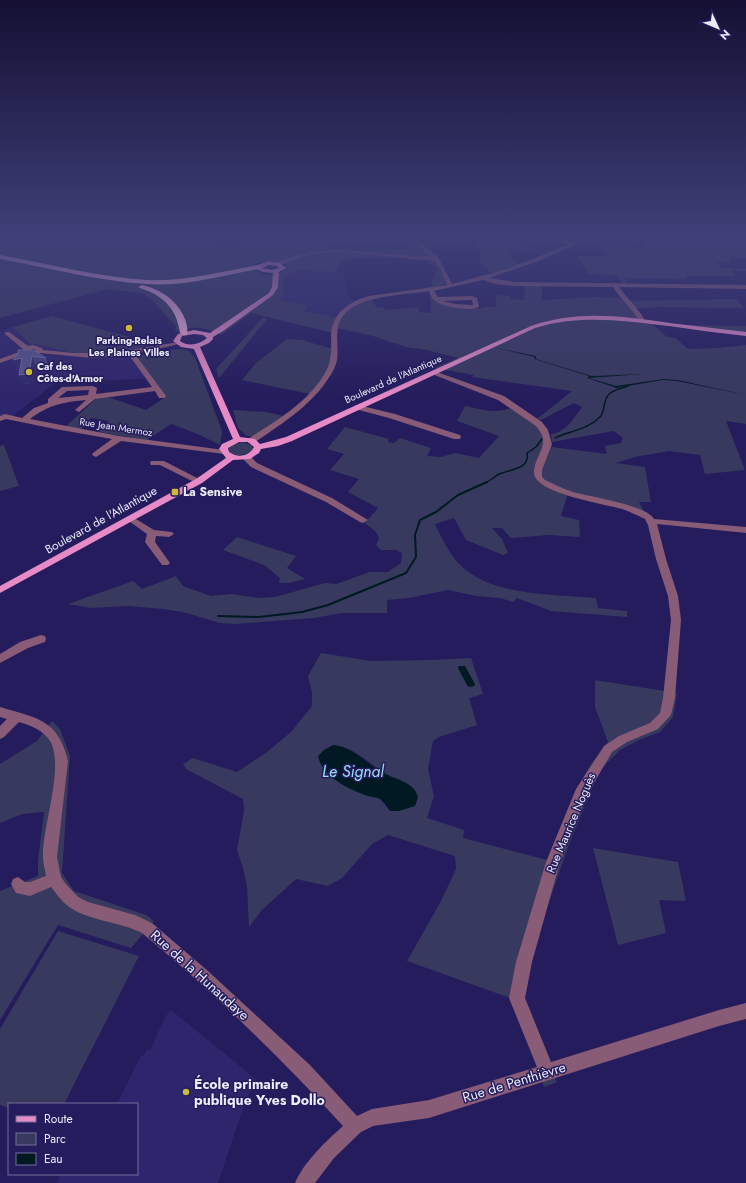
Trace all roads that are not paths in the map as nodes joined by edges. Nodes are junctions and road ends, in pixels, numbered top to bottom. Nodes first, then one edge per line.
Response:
1 (152, 290) edge
2 (273, 290) edge
3 (423, 290) edge
4 (432, 290) edge
5 (618, 290) edge
6 (436, 299) junction
7 (642, 321) junction
8 (227, 325) junction
9 (203, 332) junction
10 (7, 333) dead end
11 (184, 333) junction
12 (746, 334) edge
13 (210, 336) junction
14 (177, 343) junction
15 (196, 346) junction
16 (24, 351) junction
17 (132, 354) junction
18 (0, 361) edge
19 (434, 373) junction
20 (157, 388) junction
21 (94, 396) junction
22 (162, 396) dead end
23 (358, 407) junction
24 (79, 410) dead end
25 (3, 418) edge
26 (24, 420) junction
27 (457, 437) dead end
28 (119, 438) junction
29 (237, 440) junction
30 (251, 441) junction
31 (258, 447) junction
32 (96, 455) dead end
33 (228, 455) junction
34 (246, 457) junction
35 (154, 463) dead end
36 (199, 481) junction
37 (131, 518) junction
38 (363, 520) dead end
39 (651, 521) junction
40 (746, 530) edge
41 (152, 533) junction
42 (169, 534) dead end
43 (165, 563) dead end
44 (0, 590) edge
45 (41, 639) dead end
46 (2, 655) edge
47 (0, 712) edge
48 (16, 717) junction
49 (0, 734) edge
50 (54, 879) junction
51 (18, 884) dead end
52 (746, 1011) edge
53 (547, 1072) junction
54 (355, 1126) junction
55 (304, 1183) edge

1 - 11 highway
2 - 8 main road
3 - 30 street
4 - 6 street
5 - 7 street
6 - 6 street
7 - 12 main road, Boulevard de l'Atlantique
7 - 19 main road, Boulevard de l'Atlantique
8 - 9 main road
8 - 13 main road
9 - 11 main road
9 - 13 main road
10 - 16 street
11 - 14 main road
13 - 15 main road
14 - 15 main road
14 - 17 street
15 - 29 main road
16 - 17 street
16 - 18 street
17 - 20 street
19 - 23 main road, Boulevard de l'Atlantique
19 - 39 street
20 - 21 street
20 - 22 street
21 - 24 street
21 - 26 street
23 - 27 street
23 - 31 main road, Boulevard de l'Atlantique
25 - 26 street, Rue Jean Mermoz
26 - 28 street, Rue Jean Mermoz
28 - 32 street
28 - 33 street, Rue Jean Mermoz
29 - 30 main road
29 - 33 main road, Boulevard de l'Atlantique
30 - 31 main road
31 - 34 main road
33 - 34 main road
33 - 36 main road, Boulevard de l'Atlantique
34 - 38 street
35 - 36 street
36 - 37 main road, Boulevard de l'Atlantique
37 - 41 street
37 - 44 main road, Boulevard de l'Atlantique
39 - 40 street
39 - 53 street, Rue Maurice Noguès
41 - 42 street
41 - 43 street
45 - 46 street
47 - 48 street, Rue de la Hunaudaye
48 - 49 street
48 - 50 street, Rue de la Hunaudaye
50 - 51 street
50 - 54 street, Rue de la Hunaudaye
52 - 53 street, Rue de Penthièvre
53 - 54 street, Rue de Penthièvre
54 - 55 street, Rue de Penthièvre

